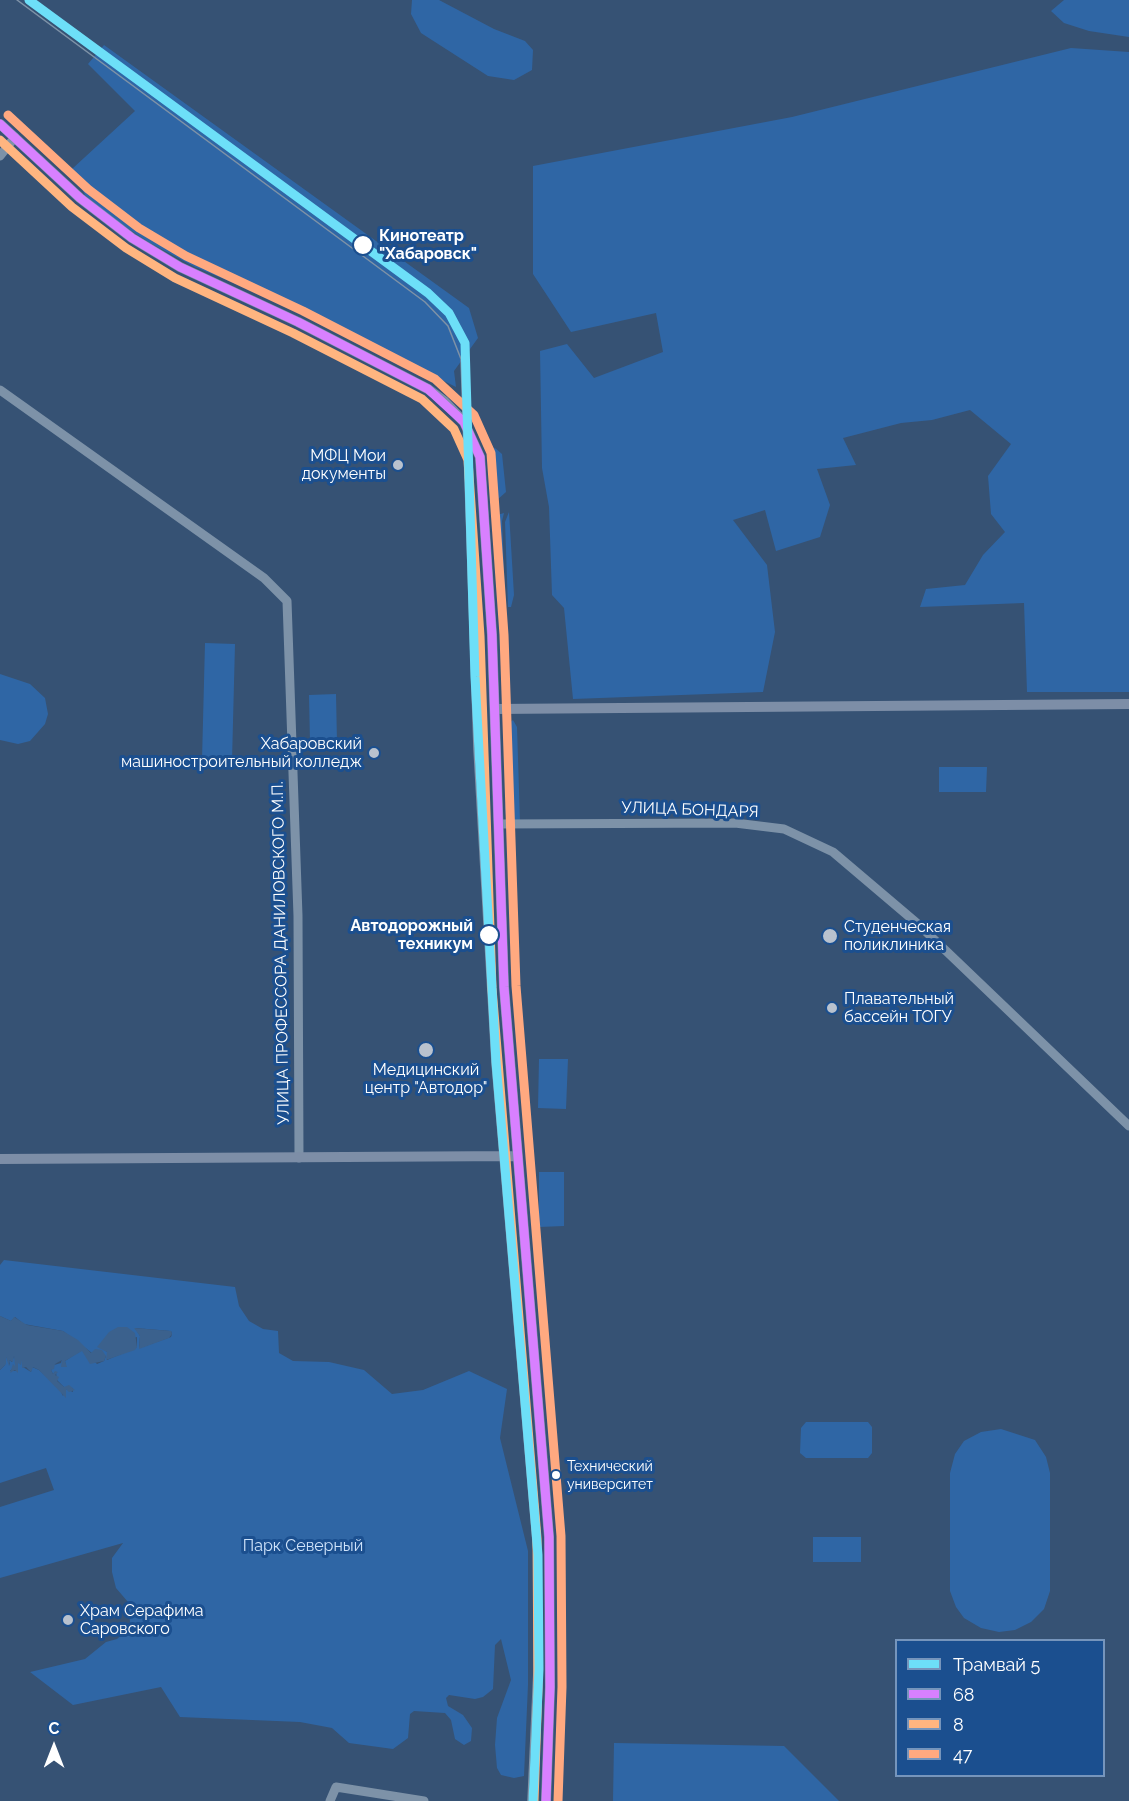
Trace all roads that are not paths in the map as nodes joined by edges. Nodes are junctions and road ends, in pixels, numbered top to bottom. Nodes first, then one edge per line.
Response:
1 (0, 124) edge
2 (15, 137) junction
3 (0, 156) edge
4 (0, 390) edge
5 (1129, 704) edge
6 (495, 709) junction
7 (498, 824) junction
8 (1129, 1126) edge
9 (517, 1156) junction
10 (299, 1158) junction
11 (0, 1159) edge
12 (330, 1801) edge
13 (424, 1801) edge
14 (546, 1801) edge

1 - 2 main road
2 - 3 street
2 - 6 main road
4 - 10 street, УЛИЦА ПРОФЕССОРА ДАНИЛОВСКОГО М.П.
5 - 6 main road
6 - 7 main road
7 - 8 street, УЛИЦА БОНДАРЯ
7 - 9 main road
9 - 10 main road
9 - 14 main road
10 - 11 main road
12 - 13 street

